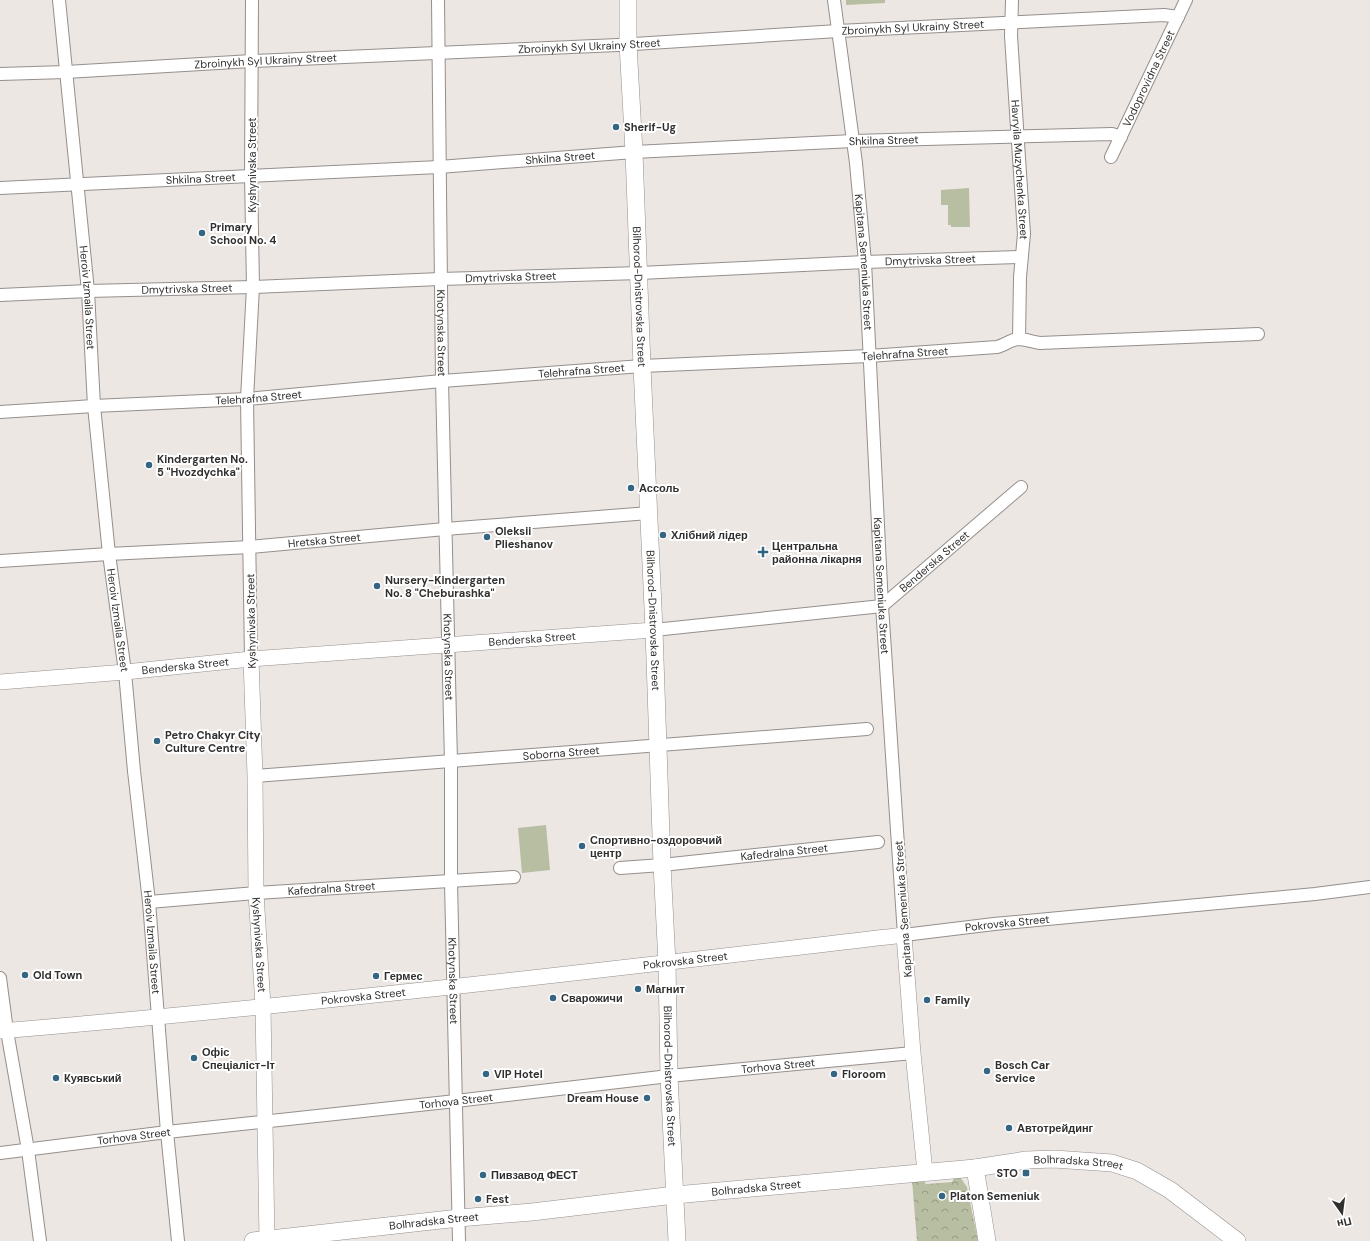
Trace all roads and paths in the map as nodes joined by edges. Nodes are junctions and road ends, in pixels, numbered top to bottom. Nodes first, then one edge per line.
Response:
1 (59, 0) edge
2 (252, 0) edge
3 (438, 0) edge
4 (628, 0) edge
5 (834, 0) edge
6 (1012, 0) edge
7 (1186, 0) edge
8 (1178, 17) junction
9 (1012, 22) junction
10 (838, 31) junction
11 (628, 44) junction
12 (438, 53) junction
13 (252, 61) junction
14 (66, 72) junction
15 (0, 74) edge
16 (1017, 137) junction
17 (1121, 137) junction
18 (853, 141) junction
19 (634, 152) junction
20 (1111, 158) dead end
21 (439, 167) junction
22 (251, 175) junction
23 (77, 184) junction
24 (0, 188) edge
25 (1022, 257) junction
26 (865, 262) junction
27 (640, 273) junction
28 (440, 279) junction
29 (253, 287) junction
30 (88, 290) junction
31 (0, 295) edge
32 (1258, 334) dead end
33 (1019, 339) junction
34 (869, 356) junction
35 (642, 366) junction
36 (442, 381) junction
37 (247, 399) junction
38 (94, 406) junction
39 (0, 412) edge
40 (1021, 487) dead end
41 (649, 513) junction
42 (444, 529) junction
43 (250, 547) junction
44 (109, 554) junction
45 (0, 561) edge
46 (882, 606) junction
47 (654, 630) junction
48 (447, 646) junction
49 (251, 660) junction
50 (125, 672) junction
51 (0, 682) edge
52 (868, 729) dead end
53 (658, 745) junction
54 (451, 762) junction
55 (255, 776) junction
56 (878, 842) dead end
57 (662, 865) junction
58 (620, 868) dead end
59 (514, 877) dead end
60 (450, 882) junction
61 (1370, 887) edge
62 (256, 893) junction
63 (149, 902) junction
64 (904, 935) junction
65 (667, 963) junction
66 (0, 978) edge
67 (453, 986) junction
68 (263, 1006) junction
69 (158, 1017) junction
70 (3, 1031) edge
71 (913, 1053) junction
72 (670, 1076) junction
73 (456, 1101) junction
74 (265, 1122) junction
75 (167, 1132) junction
76 (28, 1150) junction
77 (0, 1154) edge
78 (975, 1168) junction
79 (925, 1172) junction
80 (675, 1195) junction
81 (458, 1218) junction
82 (263, 1240) edge
83 (40, 1241) edge
84 (178, 1241) edge
85 (459, 1241) edge
86 (677, 1241) edge
87 (987, 1241) edge
88 (1237, 1241) edge

1 - 14 street, Heroiv Izmaila Street
2 - 13 street, Kyshynivska Street
3 - 12 street, Khotynska Street
4 - 11 main road, Bilhorod-Dnistrovska Street
5 - 10 street, Kapitana Semeniuka Street
6 - 9 street, Havryila Muzychenka Street
7 - 8 street, Vodoprovidna Street
8 - 9 street, Zbroinykh Syl Ukrainy Street
8 - 17 street, Vodoprovidna Street
9 - 10 street, Zbroinykh Syl Ukrainy Street
9 - 16 street, Havryila Muzychenka Street
10 - 11 street, Zbroinykh Syl Ukrainy Street
10 - 18 street, Kapitana Semeniuka Street
11 - 12 street, Zbroinykh Syl Ukrainy Street
11 - 19 main road, Bilhorod-Dnistrovska Street
12 - 13 street, Zbroinykh Syl Ukrainy Street
12 - 21 street, Khotynska Street
13 - 14 street, Zbroinykh Syl Ukrainy Street
13 - 22 street, Kyshynivska Street
14 - 15 street, Zbroinykh Syl Ukrainy Street
14 - 23 street, Heroiv Izmaila Street
16 - 17 street, Shkilna Street
16 - 18 street, Shkilna Street
16 - 25 street, Havryila Muzychenka Street
17 - 20 street, Vodoprovidna Street
18 - 19 street, Shkilna Street
18 - 26 street, Kapitana Semeniuka Street
19 - 21 street, Shkilna Street
19 - 27 main road, Bilhorod-Dnistrovska Street
21 - 22 street, Shkilna Street
21 - 28 street, Khotynska Street
22 - 23 street, Shkilna Street
22 - 29 street, Kyshynivska Street
23 - 24 street, Shkilna Street
23 - 30 street, Heroiv Izmaila Street
25 - 26 street, Dmytrivska Street
25 - 33 street, Havryila Muzychenka Street
26 - 27 street, Dmytrivska Street
26 - 34 street, Kapitana Semeniuka Street
27 - 28 street, Dmytrivska Street
27 - 35 main road, Bilhorod-Dnistrovska Street
28 - 29 street, Dmytrivska Street
28 - 36 street, Khotynska Street
29 - 30 street, Dmytrivska Street
29 - 37 street, Kyshynivska Street
30 - 31 street, Dmytrivska Street
30 - 38 street, Heroiv Izmaila Street
32 - 33 street
33 - 34 street, Telehrafna Street
34 - 35 street, Telehrafna Street
34 - 46 street, Kapitana Semeniuka Street
35 - 36 street, Telehrafna Street
35 - 41 main road, Bilhorod-Dnistrovska Street
36 - 37 street, Telehrafna Street
36 - 42 street, Khotynska Street
37 - 38 street, Telehrafna Street
37 - 43 street, Kyshynivska Street
38 - 39 street, Telehrafna Street
38 - 44 street, Heroiv Izmaila Street
40 - 46 street, Benderska Street
41 - 42 street, Hretska Street
41 - 47 main road, Bilhorod-Dnistrovska Street
42 - 43 street, Hretska Street
42 - 48 street, Khotynska Street
43 - 44 street, Hretska Street
43 - 49 street, Kyshynivska Street
44 - 45 street, Hretska Street
44 - 50 street, Heroiv Izmaila Street
46 - 47 street, Benderska Street
46 - 64 street, Kapitana Semeniuka Street
47 - 48 street, Benderska Street
47 - 53 main road, Bilhorod-Dnistrovska Street
48 - 49 street, Benderska Street
48 - 54 street, Khotynska Street
49 - 50 street, Benderska Street
49 - 55 street, Kyshynivska Street
50 - 51 street, Benderska Street
50 - 63 street, Heroiv Izmaila Street
52 - 53 street, Soborna Street
53 - 54 street, Soborna Street
53 - 57 main road, Bilhorod-Dnistrovska Street
54 - 55 street, Soborna Street
54 - 60 street, Khotynska Street
55 - 62 street, Kyshynivska Street
56 - 57 street, Kafedralna Street
57 - 58 street, Kafedralna Street
57 - 65 main road, Bilhorod-Dnistrovska Street
59 - 60 street, Kafedralna Street
60 - 62 street, Kafedralna Street
60 - 67 street, Khotynska Street
61 - 64 street, Pokrovska Street
62 - 63 street, Kafedralna Street
62 - 68 street, Kyshynivska Street
63 - 69 street, Heroiv Izmaila Street
64 - 65 street, Pokrovska Street
64 - 71 street, Kapitana Semeniuka Street
65 - 67 street, Pokrovska Street
65 - 72 main road, Bilhorod-Dnistrovska Street
66 - 70 street
67 - 68 street, Pokrovska Street
67 - 73 street, Khotynska Street
68 - 69 street, Pokrovska Street
68 - 74 street, Kyshynivska Street
69 - 70 street, Pokrovska Street
69 - 75 street, Heroiv Izmaila Street
70 - 76 street
71 - 72 street, Torhova Street
71 - 79 street, Kapitana Semeniuka Street
72 - 73 street, Torhova Street
72 - 80 main road, Bilhorod-Dnistrovska Street
73 - 74 street, Torhova Street
73 - 81 street, Khotynska Street
74 - 75 street, Torhova Street
74 - 82 street, Kyshynivska Street
75 - 76 street, Torhova Street
75 - 84 street, Heroiv Izmaila Street
76 - 77 street, Torhova Street
76 - 83 street
78 - 79 main road, Bolhradska Street
78 - 87 main road
78 - 88 main road, Bolhradska Street
79 - 80 main road, Bolhradska Street
80 - 81 main road, Bolhradska Street
80 - 86 main road, Bilhorod-Dnistrovska Street
81 - 82 main road, Bolhradska Street
81 - 85 street, Khotynska Street

